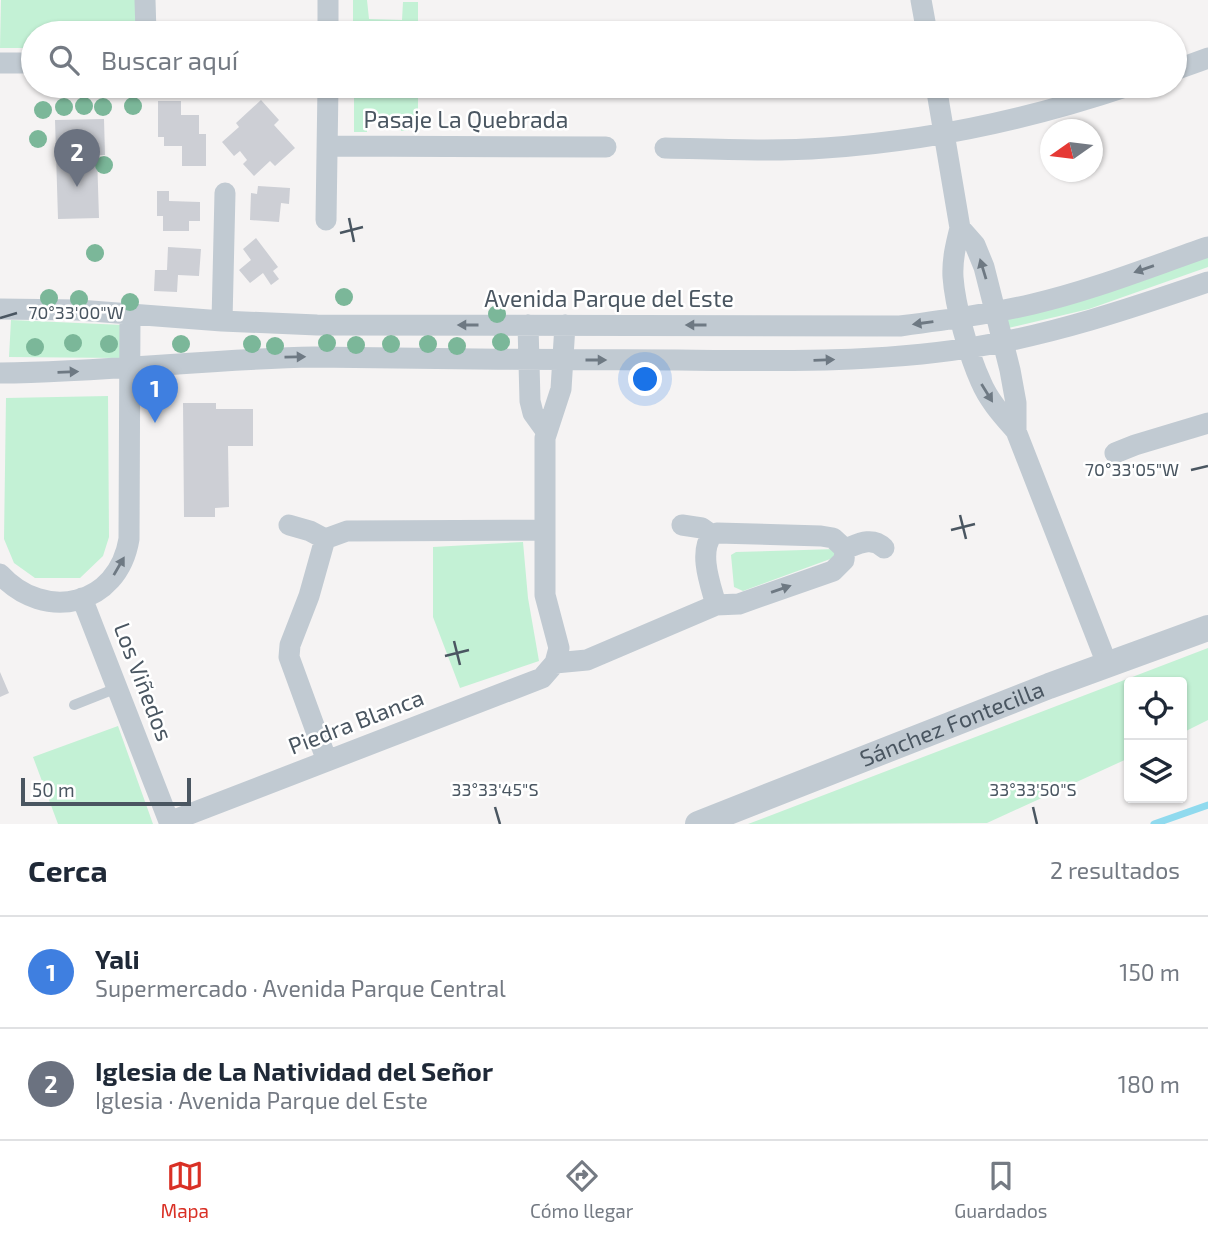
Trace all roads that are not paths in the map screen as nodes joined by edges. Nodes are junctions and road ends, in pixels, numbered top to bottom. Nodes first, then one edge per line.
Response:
1 (145, 0) edge
2 (328, 0) edge
3 (921, 0) edge
4 (146, 21) edge
5 (328, 21) edge
6 (925, 21) edge
7 (1208, 58) edge
8 (0, 63) edge
9 (21, 63) edge
10 (1187, 66) edge
11 (322, 98) edge
12 (938, 98) edge
13 (1090, 98) edge
14 (944, 133) junction
15 (327, 146) junction
16 (606, 147) dead end
17 (665, 148) dead end
18 (225, 193) dead end
19 (327, 220) dead end
20 (960, 228) junction
21 (1208, 247) edge
22 (1208, 282) edge
23 (0, 309) edge
24 (994, 312) junction
25 (130, 313) junction
26 (961, 317) junction
27 (222, 321) junction
28 (528, 325) junction
29 (565, 325) junction
30 (1002, 342) junction
31 (969, 348) junction
32 (528, 360) junction
33 (563, 360) junction
34 (131, 369) junction
35 (0, 373) edge
36 (1208, 423) edge
37 (546, 431) junction
38 (1016, 431) junction
39 (1115, 453) dead end
40 (682, 525) dead end
41 (289, 526) dead end
42 (545, 530) junction
43 (712, 535) junction
44 (324, 539) junction
45 (884, 548) dead end
46 (845, 549) junction
47 (0, 574) edge
48 (82, 598) junction
49 (716, 605) junction
50 (1208, 628) edge
51 (555, 663) junction
52 (1107, 664) junction
53 (117, 688) junction
54 (74, 705) dead end
55 (327, 761) junction
56 (170, 823) edge
57 (698, 824) edge

1 - 4 street
2 - 5 street
3 - 6 street
7 - 10 street
8 - 9 street
11 - 15 street
12 - 14 street
13 - 14 street
14 - 17 street
14 - 20 street
15 - 16 street, Pasaje La Quebrada
15 - 19 street
18 - 27 street
24 -> 20 street
20 - 26 street
21 -> 24 street, Avenida Parque del Este
22 - 30 street
23 - 25 street, Avenida Parque del Este
24 - 26 street, Avenida Parque del Este
24 - 30 street
25 - 27 street, Avenida Parque del Este
25 - 34 street
26 -> 29 street, Avenida Parque del Este
26 - 31 street
28 -> 27 street, Avenida Parque del Este
28 - 29 street, Avenida Parque del Este
28 - 32 street
29 - 33 street
30 - 31 street
30 - 38 street
33 -> 31 street
31 -> 38 street
32 - 33 street
34 -> 32 street
32 - 37 street
33 - 37 street
35 -> 34 street
48 -> 34 street
36 - 39 street
37 - 42 street
38 - 52 street
40 - 43 street
41 - 44 street
42 - 44 street
42 - 51 street
43 - 46 street
43 - 49 street
44 - 55 street
45 - 46 street
49 -> 46 street
47 - 48 street
48 - 53 street, Los Viñedos
49 - 51 street
50 - 52 street, Sánchez Fontecilla
51 - 55 street, Piedra Blanca
52 - 57 street, Sánchez Fontecilla
53 - 54 lane
53 - 56 street, Los Viñedos
55 - 56 street, Piedra Blanca

